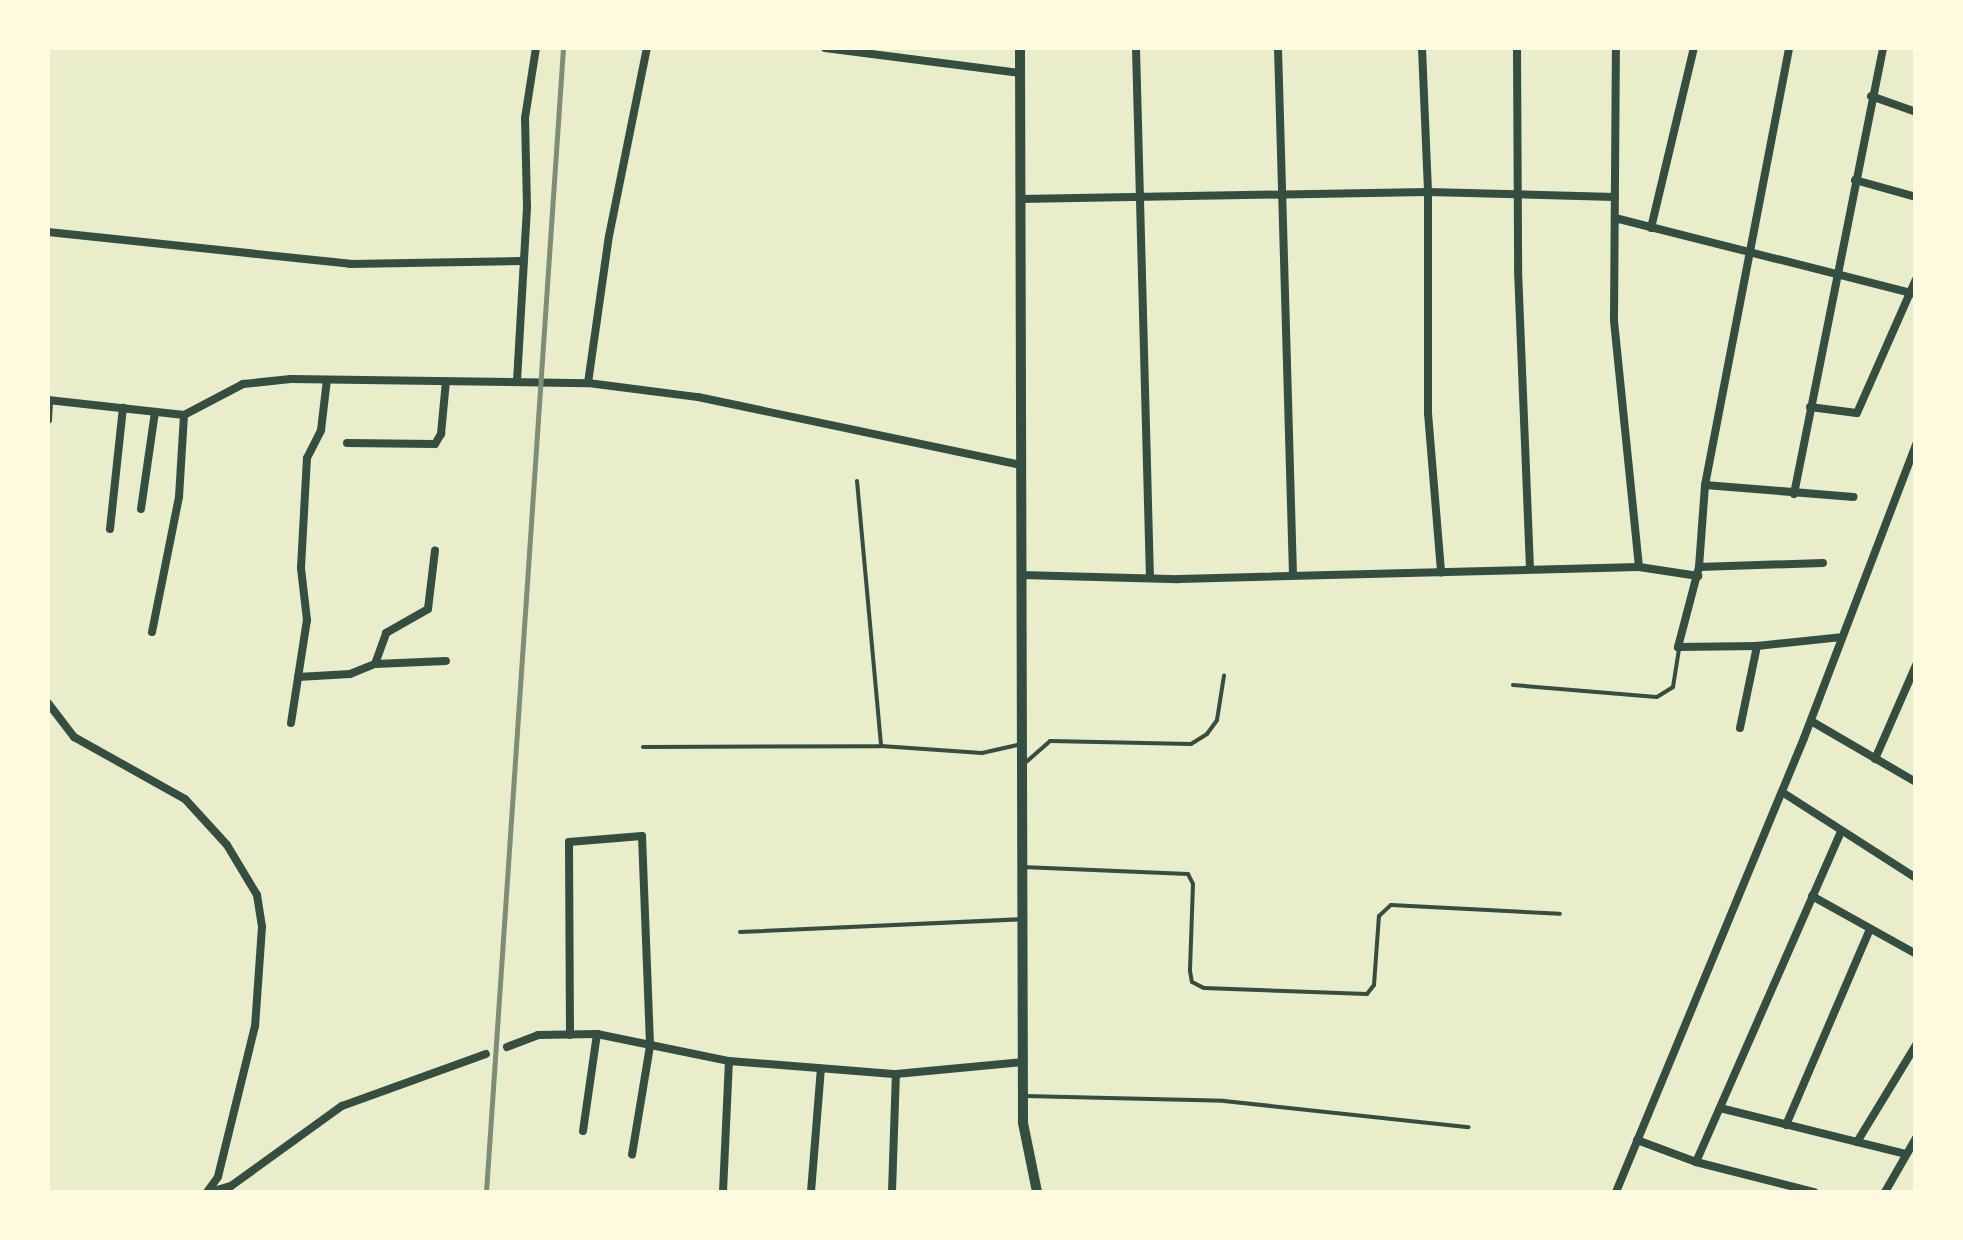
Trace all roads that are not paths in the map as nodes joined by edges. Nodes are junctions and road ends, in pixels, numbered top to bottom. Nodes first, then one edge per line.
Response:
1 (536, 48) edge
2 (647, 48) edge
3 (825, 48) edge
4 (1020, 48) edge
5 (1136, 48) edge
6 (1278, 48) edge
7 (1422, 48) edge
8 (1517, 48) edge
9 (1616, 48) edge
10 (1694, 48) edge
11 (1789, 48) edge
12 (1883, 48) edge
13 (1020, 72) junction
14 (1871, 96) junction
15 (1916, 112) edge
16 (1854, 180) junction
17 (1428, 192) junction
18 (1282, 194) junction
19 (1143, 196) junction
20 (1518, 197) junction
21 (1916, 197) edge
22 (1615, 198) junction
23 (1020, 199) junction
24 (1615, 218) junction
25 (1651, 228) junction
26 (48, 232) edge
27 (1747, 254) junction
28 (521, 261) junction
29 (1836, 275) junction
30 (1916, 280) edge
31 (1913, 294) edge
32 (326, 380) junction
33 (446, 381) junction
34 (517, 381) junction
35 (588, 383) junction
36 (48, 400) edge
37 (1810, 407) junction
38 (123, 408) junction
39 (154, 412) junction
40 (184, 415) junction
41 (48, 420) edge
42 (347, 443) dead end
43 (1916, 444) edge
44 (1021, 465) junction
45 (857, 481) dead end
46 (1706, 485) junction
47 (1794, 494) junction
48 (1854, 497) dead end
49 (141, 510) dead end
50 (110, 529) dead end
51 (435, 550) dead end
52 (1823, 562) dead end
53 (1639, 567) junction
54 (1530, 568) junction
55 (1441, 572) junction
56 (1698, 572) junction
57 (1293, 574) junction
58 (1021, 575) junction
59 (1150, 578) junction
60 (152, 632) dead end
61 (1842, 637) junction
62 (1757, 646) junction
63 (1679, 649) junction
64 (446, 662) dead end
65 (375, 664) junction
66 (1916, 665) edge
67 (298, 676) junction
68 (1224, 676) dead end
69 (1912, 684) edge
70 (1513, 685) dead end
71 (48, 703) edge
72 (1811, 722) junction
73 (291, 723) dead end
74 (1740, 728) dead end
75 (1022, 744) junction
76 (881, 746) junction
77 (643, 747) dead end
78 (1875, 759) junction
79 (1022, 766) junction
80 (1916, 782) edge
81 (1782, 792) junction
82 (1841, 831) junction
83 (1022, 867) junction
84 (1916, 878) edge
85 (1812, 896) junction
86 (1560, 914) dead end
87 (1022, 919) junction
88 (1870, 928) junction
89 (740, 932) dead end
90 (1916, 954) edge
91 (570, 1034) junction
92 (597, 1034) junction
93 (1916, 1044) edge
94 (507, 1046) dead end
95 (650, 1046) junction
96 (486, 1054) dead end
97 (730, 1061) junction
98 (1023, 1062) junction
99 (821, 1068) junction
100 (896, 1074) junction
101 (1023, 1096) junction
102 (1720, 1108) junction
103 (1786, 1125) junction
104 (1468, 1127) dead end
105 (582, 1131) dead end
106 (1916, 1138) edge
107 (1637, 1140) junction
108 (1856, 1142) junction
109 (1906, 1154) junction
110 (632, 1155) dead end
111 (1696, 1162) junction
112 (208, 1192) edge
113 (724, 1192) edge
114 (811, 1192) edge
115 (892, 1192) edge
116 (1037, 1192) edge
117 (1616, 1192) edge
118 (1814, 1192) edge
119 (1885, 1192) edge

1 - 28 street
2 - 35 street
3 - 13 street
4 - 13 street
5 - 19 street
6 - 18 street
7 - 17 street
8 - 20 street
9 - 22 street
10 - 25 street
11 - 27 street
12 - 14 street
13 - 23 street
14 - 15 street
14 - 16 street
16 - 21 street
16 - 29 street
17 - 18 street
17 - 20 street
17 - 55 street
18 - 19 street
18 - 57 street
19 - 23 street
19 - 59 street
20 - 22 street
20 - 54 street
22 - 24 street
23 - 44 street
24 - 25 street
24 - 53 street
25 - 27 street
26 - 28 street
27 - 29 street
27 - 46 street
28 - 34 street
29 - 31 street
29 - 37 street
30 - 31 street
31 - 37 street
32 - 33 street
32 - 40 street
32 - 67 street
33 - 34 street
33 - 42 street
34 - 35 street
35 - 44 street
36 - 38 street
36 - 41 street
37 - 47 street
38 - 39 street
38 - 50 street
39 - 40 street
39 - 49 street
40 - 60 street
43 - 61 street
44 - 58 street
45 - 76 lane
46 - 47 street
46 - 56 street
47 - 48 street
51 - 65 street
52 - 56 street
53 - 54 street
53 - 56 street
54 - 55 street
55 - 57 street
56 - 63 street
57 - 59 street
58 - 59 street
58 - 75 street
61 - 62 street
61 - 72 street
62 - 63 street
62 - 74 street
63 - 70 lane
64 - 65 street
65 - 67 street
66 - 69 street
67 - 73 street
68 - 79 lane
69 - 78 street
71 - 112 street
72 - 78 street
72 - 81 street
75 - 76 lane
75 - 79 street
76 - 77 lane
78 - 80 street
79 - 83 street
81 - 82 street
81 - 107 street
82 - 84 street
82 - 85 street
83 - 86 lane
83 - 87 street
85 - 88 street
85 - 102 street
87 - 89 lane
87 - 98 street
88 - 90 street
88 - 103 street
91 - 92 street
91 - 94 street
91 - 95 street
92 - 95 street
92 - 105 street
93 - 108 street
95 - 97 street
95 - 110 street
96 - 112 street
97 - 99 street
97 - 113 street
98 - 100 street
98 - 101 street
99 - 100 street
99 - 114 street
100 - 115 street
101 - 104 lane
101 - 116 street
102 - 103 street
102 - 111 street
103 - 108 street
106 - 109 street
107 - 111 street
107 - 117 street
108 - 109 street
109 - 119 street
111 - 118 street

